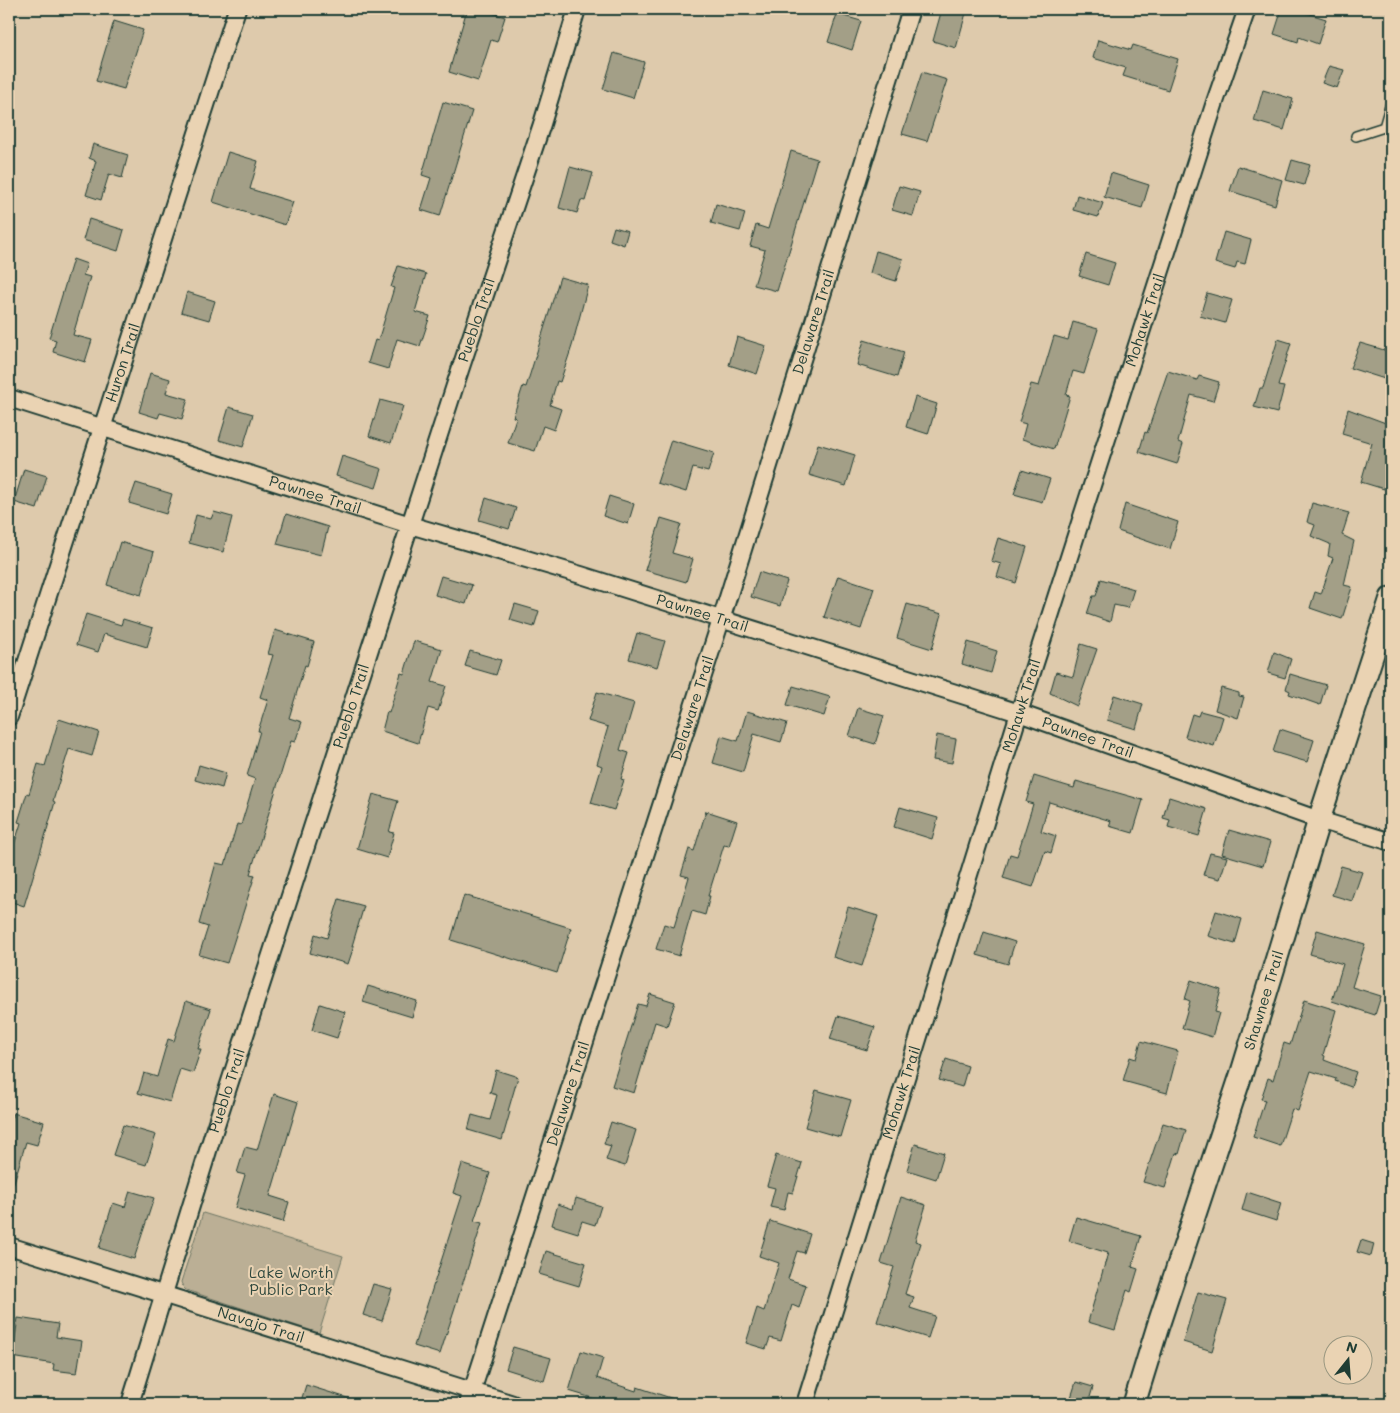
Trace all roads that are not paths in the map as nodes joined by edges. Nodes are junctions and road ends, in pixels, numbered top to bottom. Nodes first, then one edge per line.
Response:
1 (236, 9) edge
2 (577, 9) edge
3 (910, 9) edge
4 (1247, 9) edge
5 (1391, 103) edge
6 (1356, 136) dead end
7 (9, 398) edge
8 (101, 427) junction
9 (410, 525) junction
10 (1391, 598) edge
11 (721, 620) junction
12 (1019, 713) junction
13 (9, 716) edge
14 (1319, 820) junction
15 (1391, 842) edge
16 (9, 1246) edge
17 (164, 1295) junction
18 (470, 1398) edge
19 (130, 1404) edge
20 (513, 1404) edge
21 (805, 1404) edge
22 (1134, 1404) edge

1 - 8 street, Huron Trail
2 - 9 street, Pueblo Trail
3 - 11 street, Delaware Trail
4 - 12 street, Mohawk Trail
5 - 6 lane
7 - 8 street, Pawnee Trail
8 - 9 street, Pawnee Trail
8 - 13 street, Huron Trail
9 - 11 street, Pawnee Trail
9 - 17 street, Pueblo Trail
10 - 14 street, Shawnee Trail
11 - 12 street, Pawnee Trail
11 - 18 street, Delaware Trail
12 - 14 street, Pawnee Trail
12 - 21 street, Mohawk Trail
14 - 15 street, Pawnee Trail
14 - 22 street, Shawnee Trail
16 - 17 street, Navajo Trail
17 - 18 street, Navajo Trail
17 - 19 street, Pueblo Trail
18 - 20 street, Navajo Trail

